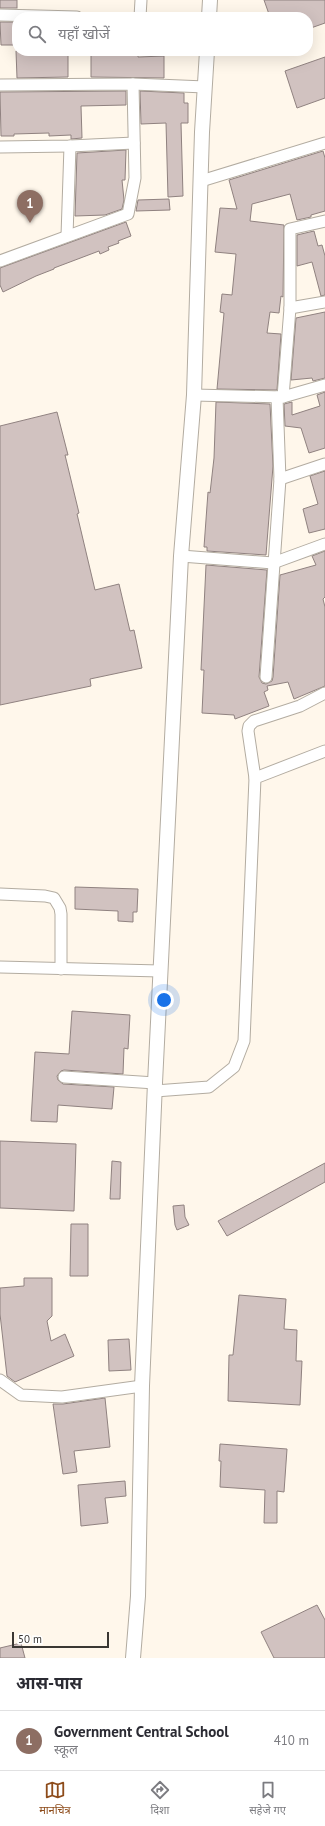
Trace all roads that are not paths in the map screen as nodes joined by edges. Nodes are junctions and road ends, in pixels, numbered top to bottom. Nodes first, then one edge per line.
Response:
1 (141, 0) edge
2 (210, 0) edge
3 (140, 12) edge
4 (209, 12) edge
5 (0, 15) edge
6 (12, 15) edge
7 (207, 56) edge
8 (133, 84) junction
9 (0, 85) edge
10 (205, 87) junction
11 (325, 142) edge
12 (134, 143) junction
13 (70, 146) junction
14 (0, 147) edge
15 (201, 181) junction
16 (325, 221) edge
17 (67, 236) junction
18 (0, 261) edge
19 (325, 302) edge
20 (290, 308) junction
21 (325, 385) edge
22 (194, 395) junction
23 (280, 397) junction
24 (325, 464) edge
25 (280, 479) junction
26 (325, 544) edge
27 (181, 556) junction
28 (273, 563) junction
29 (266, 677) dead end
30 (325, 693) edge
31 (325, 750) edge
32 (255, 778) junction
33 (0, 894) edge
34 (0, 967) edge
35 (61, 969) junction
36 (160, 971) junction
37 (64, 1077) dead end
38 (155, 1087) junction
39 (0, 1380) edge
40 (142, 1386) junction
41 (133, 1658) edge

1 - 3 street
2 - 4 street
5 - 6 street
7 - 10 street
8 - 9 street
8 - 10 street
8 - 12 street
10 - 15 street
11 - 15 street
12 - 13 street
12 - 17 street
13 - 14 street
13 - 17 street
15 - 22 street
16 - 20 street
17 - 18 street
19 - 20 street
20 - 23 street
21 - 23 street
22 - 23 street
22 - 27 street
23 - 25 street
24 - 25 street
25 - 28 street
26 - 28 street
27 - 28 street
27 - 36 street
28 - 29 street
30 - 32 street
31 - 32 street
32 - 38 street
33 - 35 street
34 - 35 street
35 - 36 street
36 - 38 street
37 - 38 street
38 - 40 street
39 - 40 street
40 - 41 street

